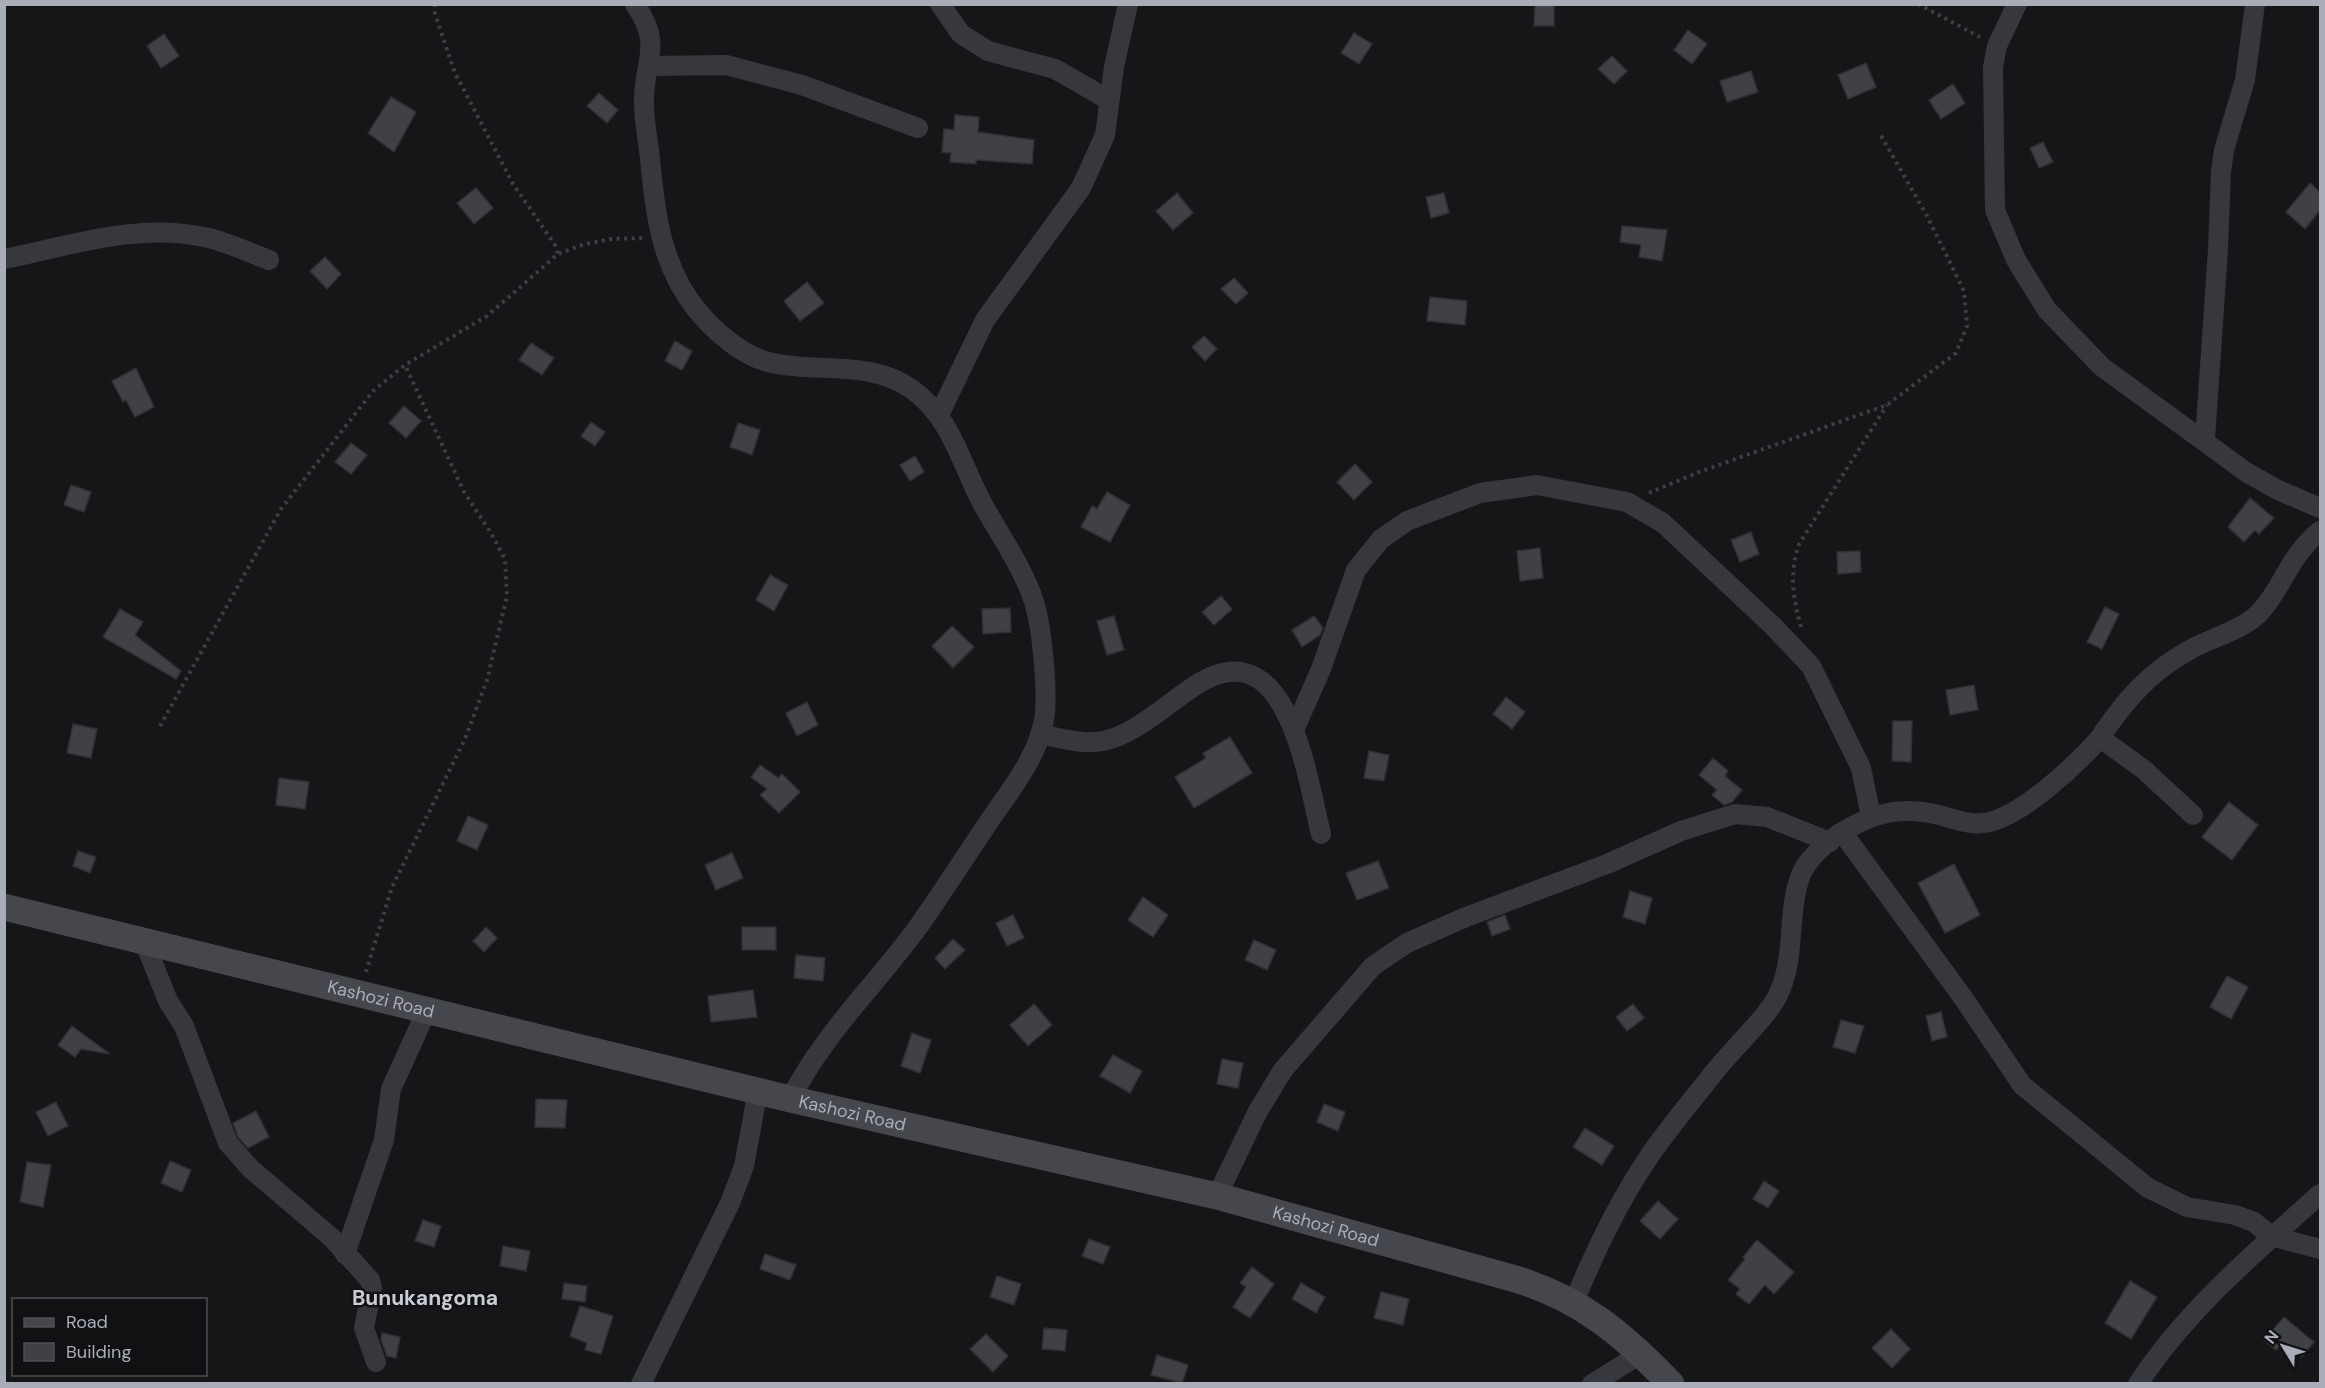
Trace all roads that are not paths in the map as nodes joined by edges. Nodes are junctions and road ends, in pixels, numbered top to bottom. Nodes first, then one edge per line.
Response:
1 (635, 4) edge
2 (940, 4) edge
3 (1128, 4) edge
4 (2017, 4) edge
5 (2255, 4) edge
6 (649, 66) junction
7 (1109, 100) junction
8 (918, 128) dead end
9 (4, 259) edge
10 (269, 260) dead end
11 (939, 415) junction
12 (2205, 439) junction
13 (2320, 508) edge
14 (2320, 531) edge
15 (1295, 728) junction
16 (1040, 734) junction
17 (2099, 739) junction
18 (2193, 815) dead end
19 (1871, 816) junction
20 (1321, 834) dead end
21 (1836, 837) junction
22 (4, 907) edge
23 (144, 941) junction
24 (427, 1010) junction
25 (758, 1090) junction
26 (790, 1099) junction
27 (2320, 1194) edge
28 (1217, 1197) junction
29 (2271, 1236) junction
30 (2320, 1249) edge
31 (345, 1254) junction
32 (1574, 1302) junction
33 (1642, 1353) junction
34 (375, 1362) dead end
35 (641, 1383) edge
36 (1592, 1383) edge
37 (1671, 1383) edge
38 (2138, 1383) edge

1 - 6 street
2 - 7 street
3 - 7 street
4 - 12 street
5 - 12 street
6 - 8 street
6 - 11 street
7 - 11 street
9 - 10 street
11 - 16 street
12 - 13 street
14 - 17 street
15 - 16 street
15 - 19 street
15 - 20 street
16 - 26 street
17 - 18 street
17 - 19 street
19 - 21 street
21 - 28 street
21 - 29 street
21 - 32 street
22 - 23 main road, Kashozi Road
23 - 24 main road, Kashozi Road
23 - 31 street
24 - 25 main road, Kashozi Road
24 - 31 street
25 - 26 main road, Kashozi Road
25 - 35 street
26 - 28 main road, Kashozi Road
27 - 29 street
28 - 32 main road, Kashozi Road
29 - 30 street
29 - 38 street
31 - 34 street
32 - 33 main road, Kashozi Road
33 - 36 street
33 - 37 main road, Kashozi Road

